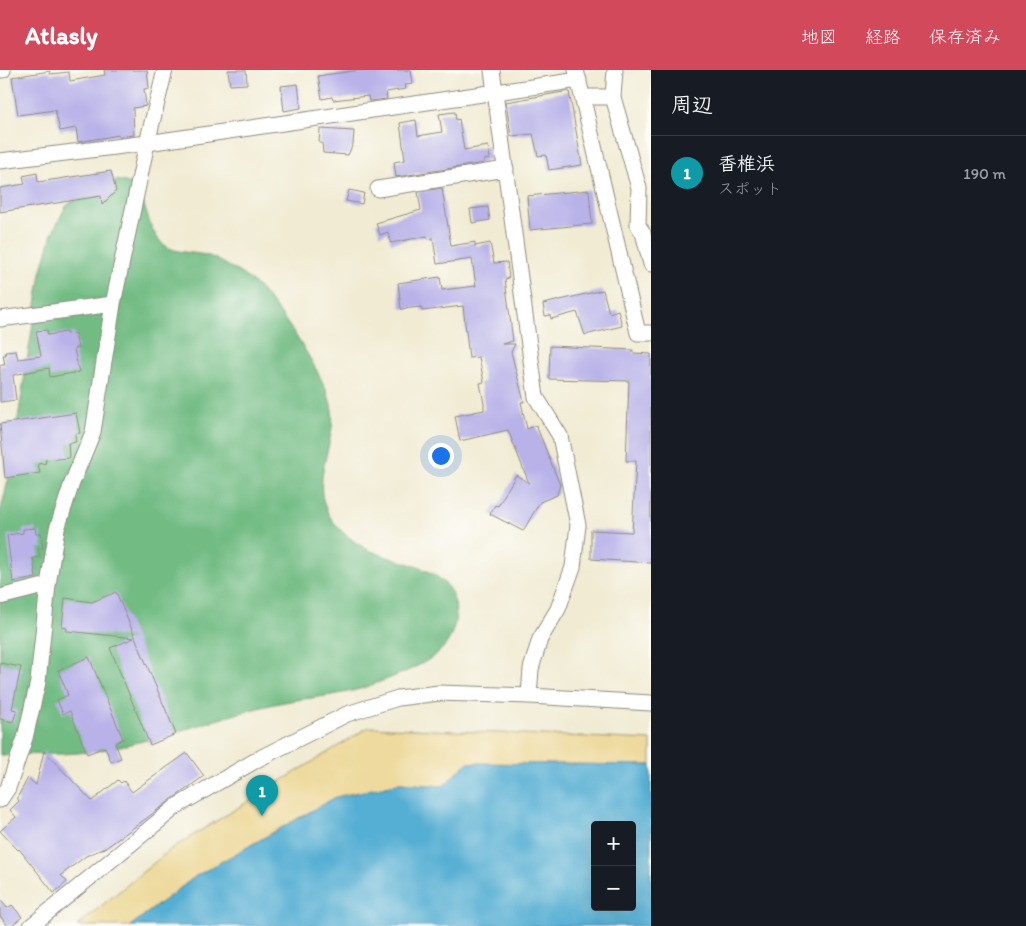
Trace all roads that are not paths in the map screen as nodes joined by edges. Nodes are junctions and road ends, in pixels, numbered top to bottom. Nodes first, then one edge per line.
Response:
1 (165, 70) edge
2 (492, 70) edge
3 (615, 70) edge
4 (578, 75) edge
5 (495, 91) junction
6 (583, 97) junction
7 (612, 97) junction
8 (147, 143) junction
9 (0, 161) edge
10 (506, 169) junction
11 (378, 189) dead end
12 (643, 232) junction
13 (617, 242) junction
14 (651, 264) edge
15 (113, 304) junction
16 (0, 318) edge
17 (651, 333) edge
18 (48, 585) junction
19 (1, 592) edge
20 (529, 696) junction
21 (651, 703) edge
22 (0, 800) edge
23 (31, 926) edge

1 - 8 street
2 - 5 street
3 - 7 street
4 - 5 street
4 - 6 street
5 - 8 street
5 - 10 street
6 - 7 street
6 - 13 street
7 - 12 street
8 - 9 street
8 - 15 street
10 - 11 street
10 - 20 street
12 - 13 street
12 - 14 street
13 - 17 street
15 - 16 street
15 - 18 street
18 - 19 street
18 - 22 street
20 - 21 street
20 - 23 street

